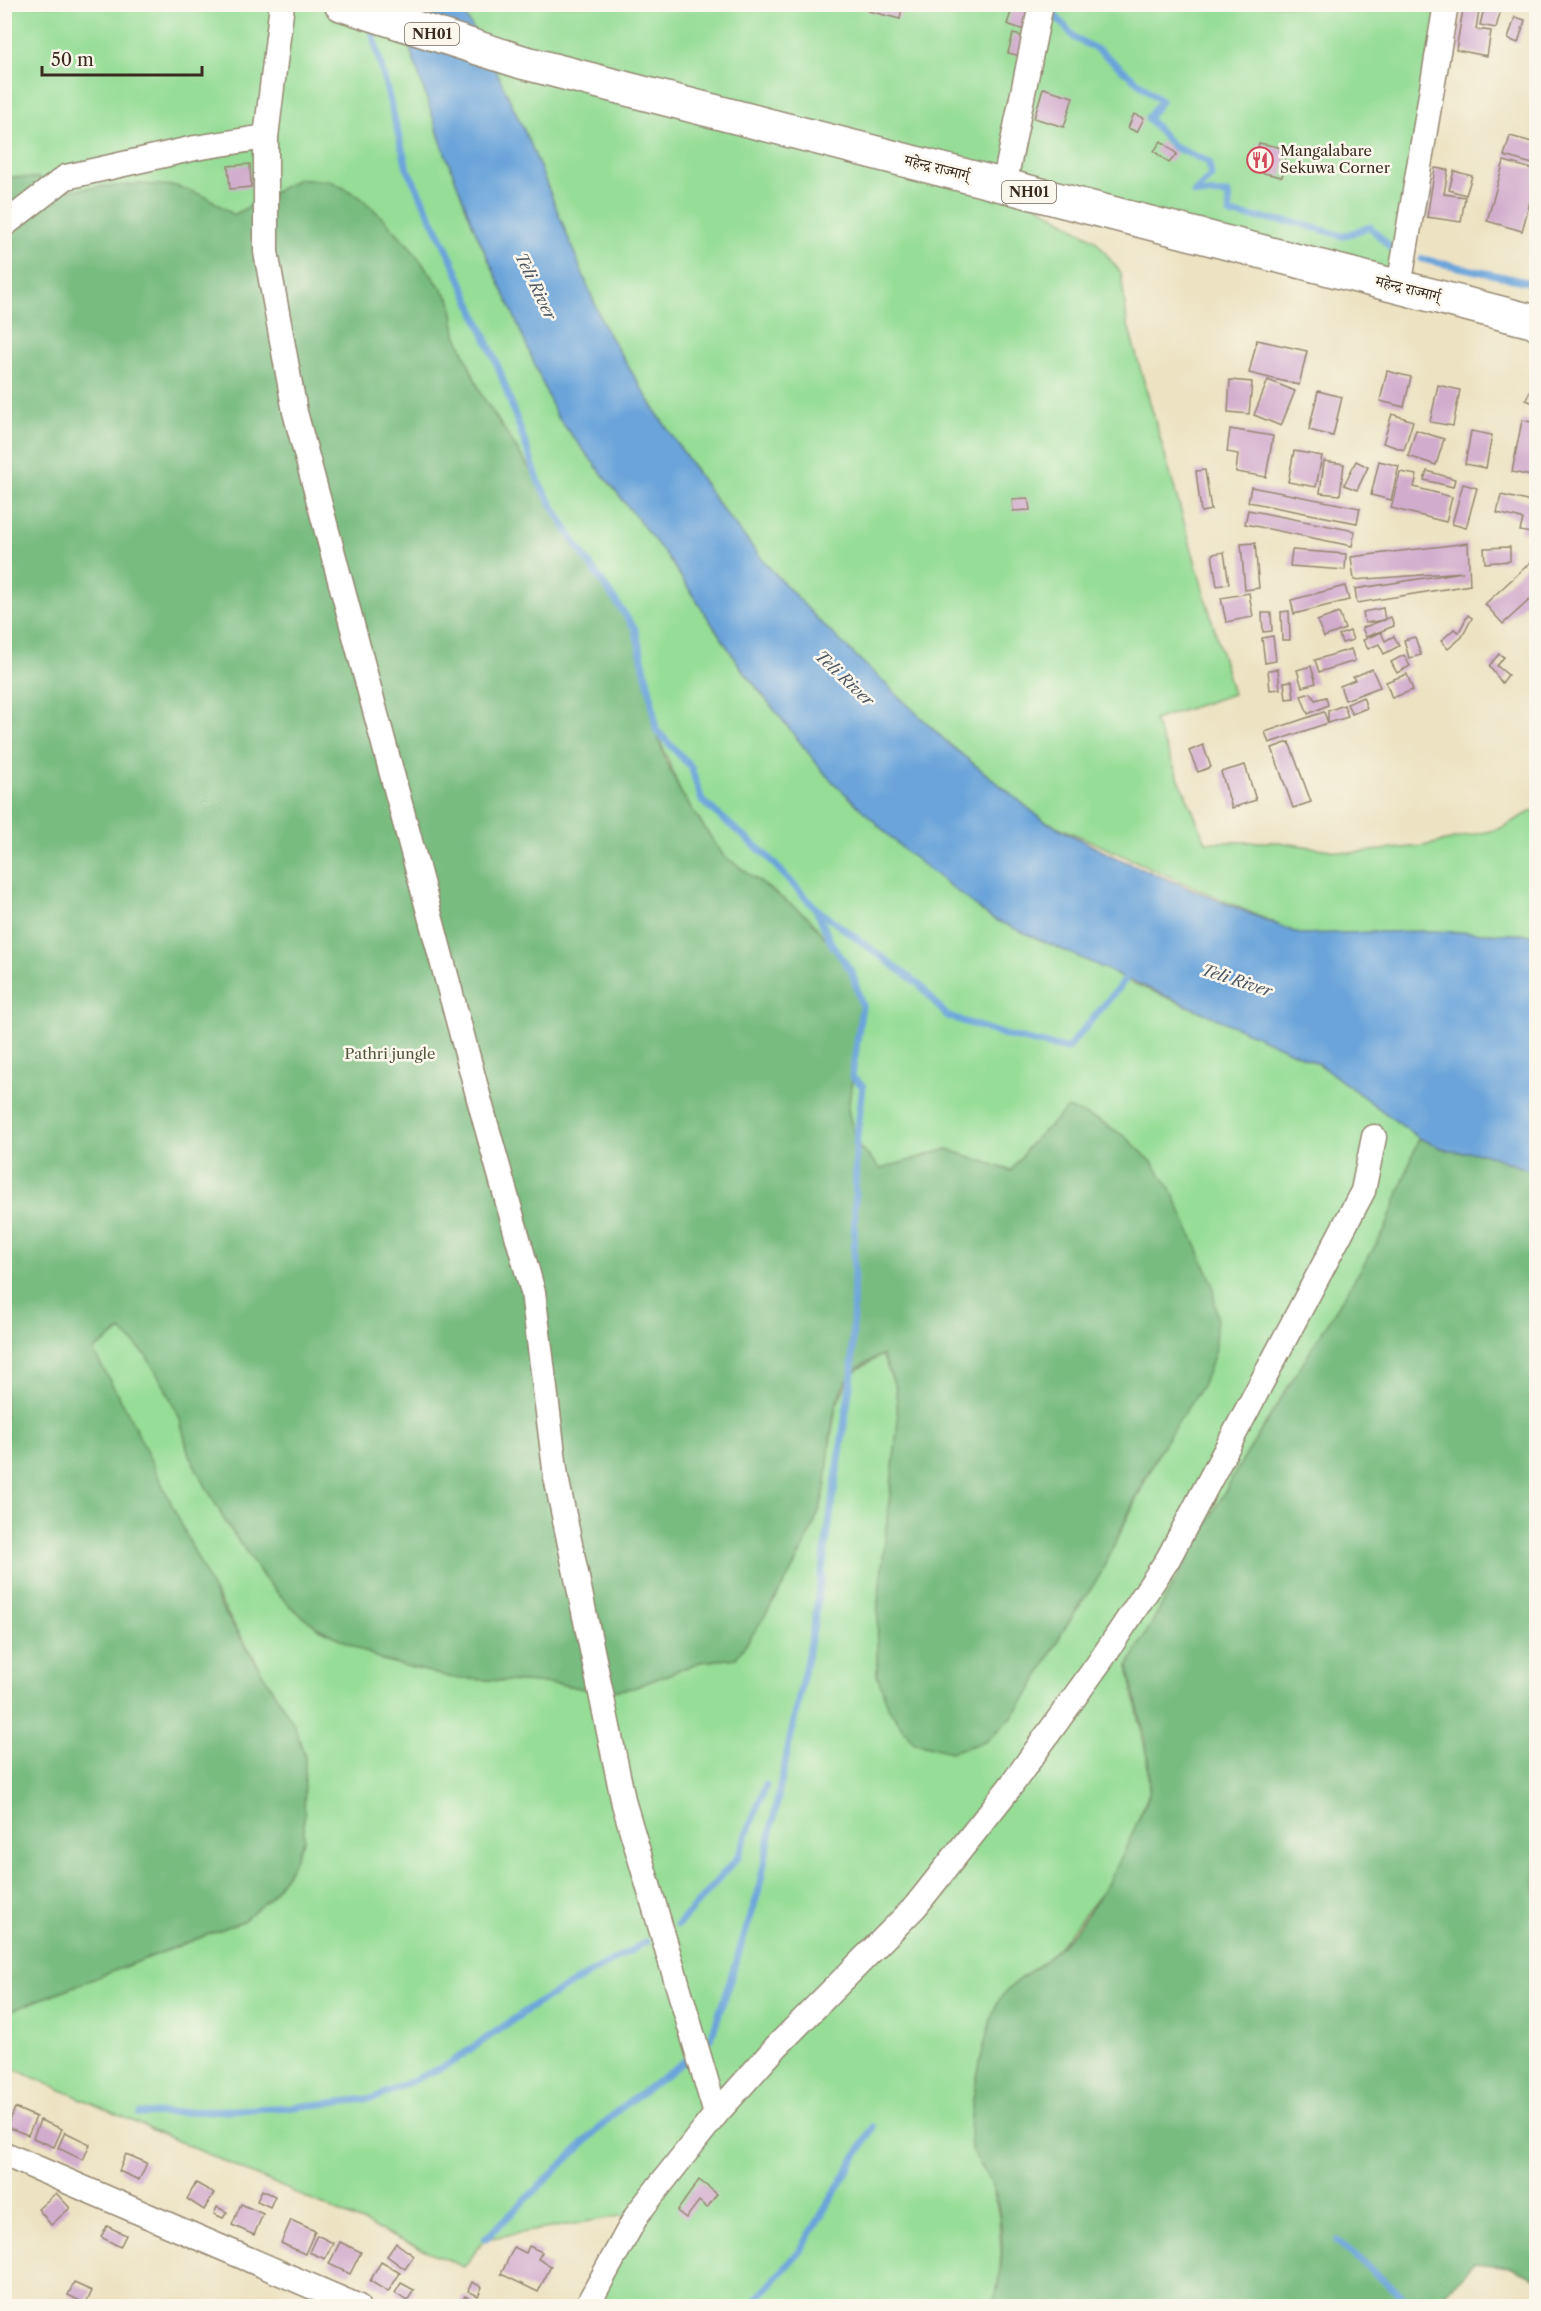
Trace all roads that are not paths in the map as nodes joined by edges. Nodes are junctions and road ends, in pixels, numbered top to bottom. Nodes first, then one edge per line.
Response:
1 (282, 4) edge
2 (341, 4) edge
3 (1041, 4) edge
4 (1446, 4) edge
5 (266, 137) junction
6 (1004, 186) junction
7 (4, 225) edge
8 (1398, 286) junction
9 (1536, 322) edge
10 (1374, 1137) dead end
11 (716, 2114) junction
12 (4, 2154) edge
13 (357, 2307) edge
14 (587, 2307) edge

1 - 5 street
2 - 6 highway, महेन्द्र राज्मार्ग् / NH01
3 - 6 street
4 - 8 street
5 - 7 street
5 - 11 street
6 - 8 highway, महेन्द्र राज्मार्ग् / NH01
8 - 9 highway, महेन्द्र राज्मार्ग् / NH01
10 - 11 street
11 - 14 street
12 - 13 street

